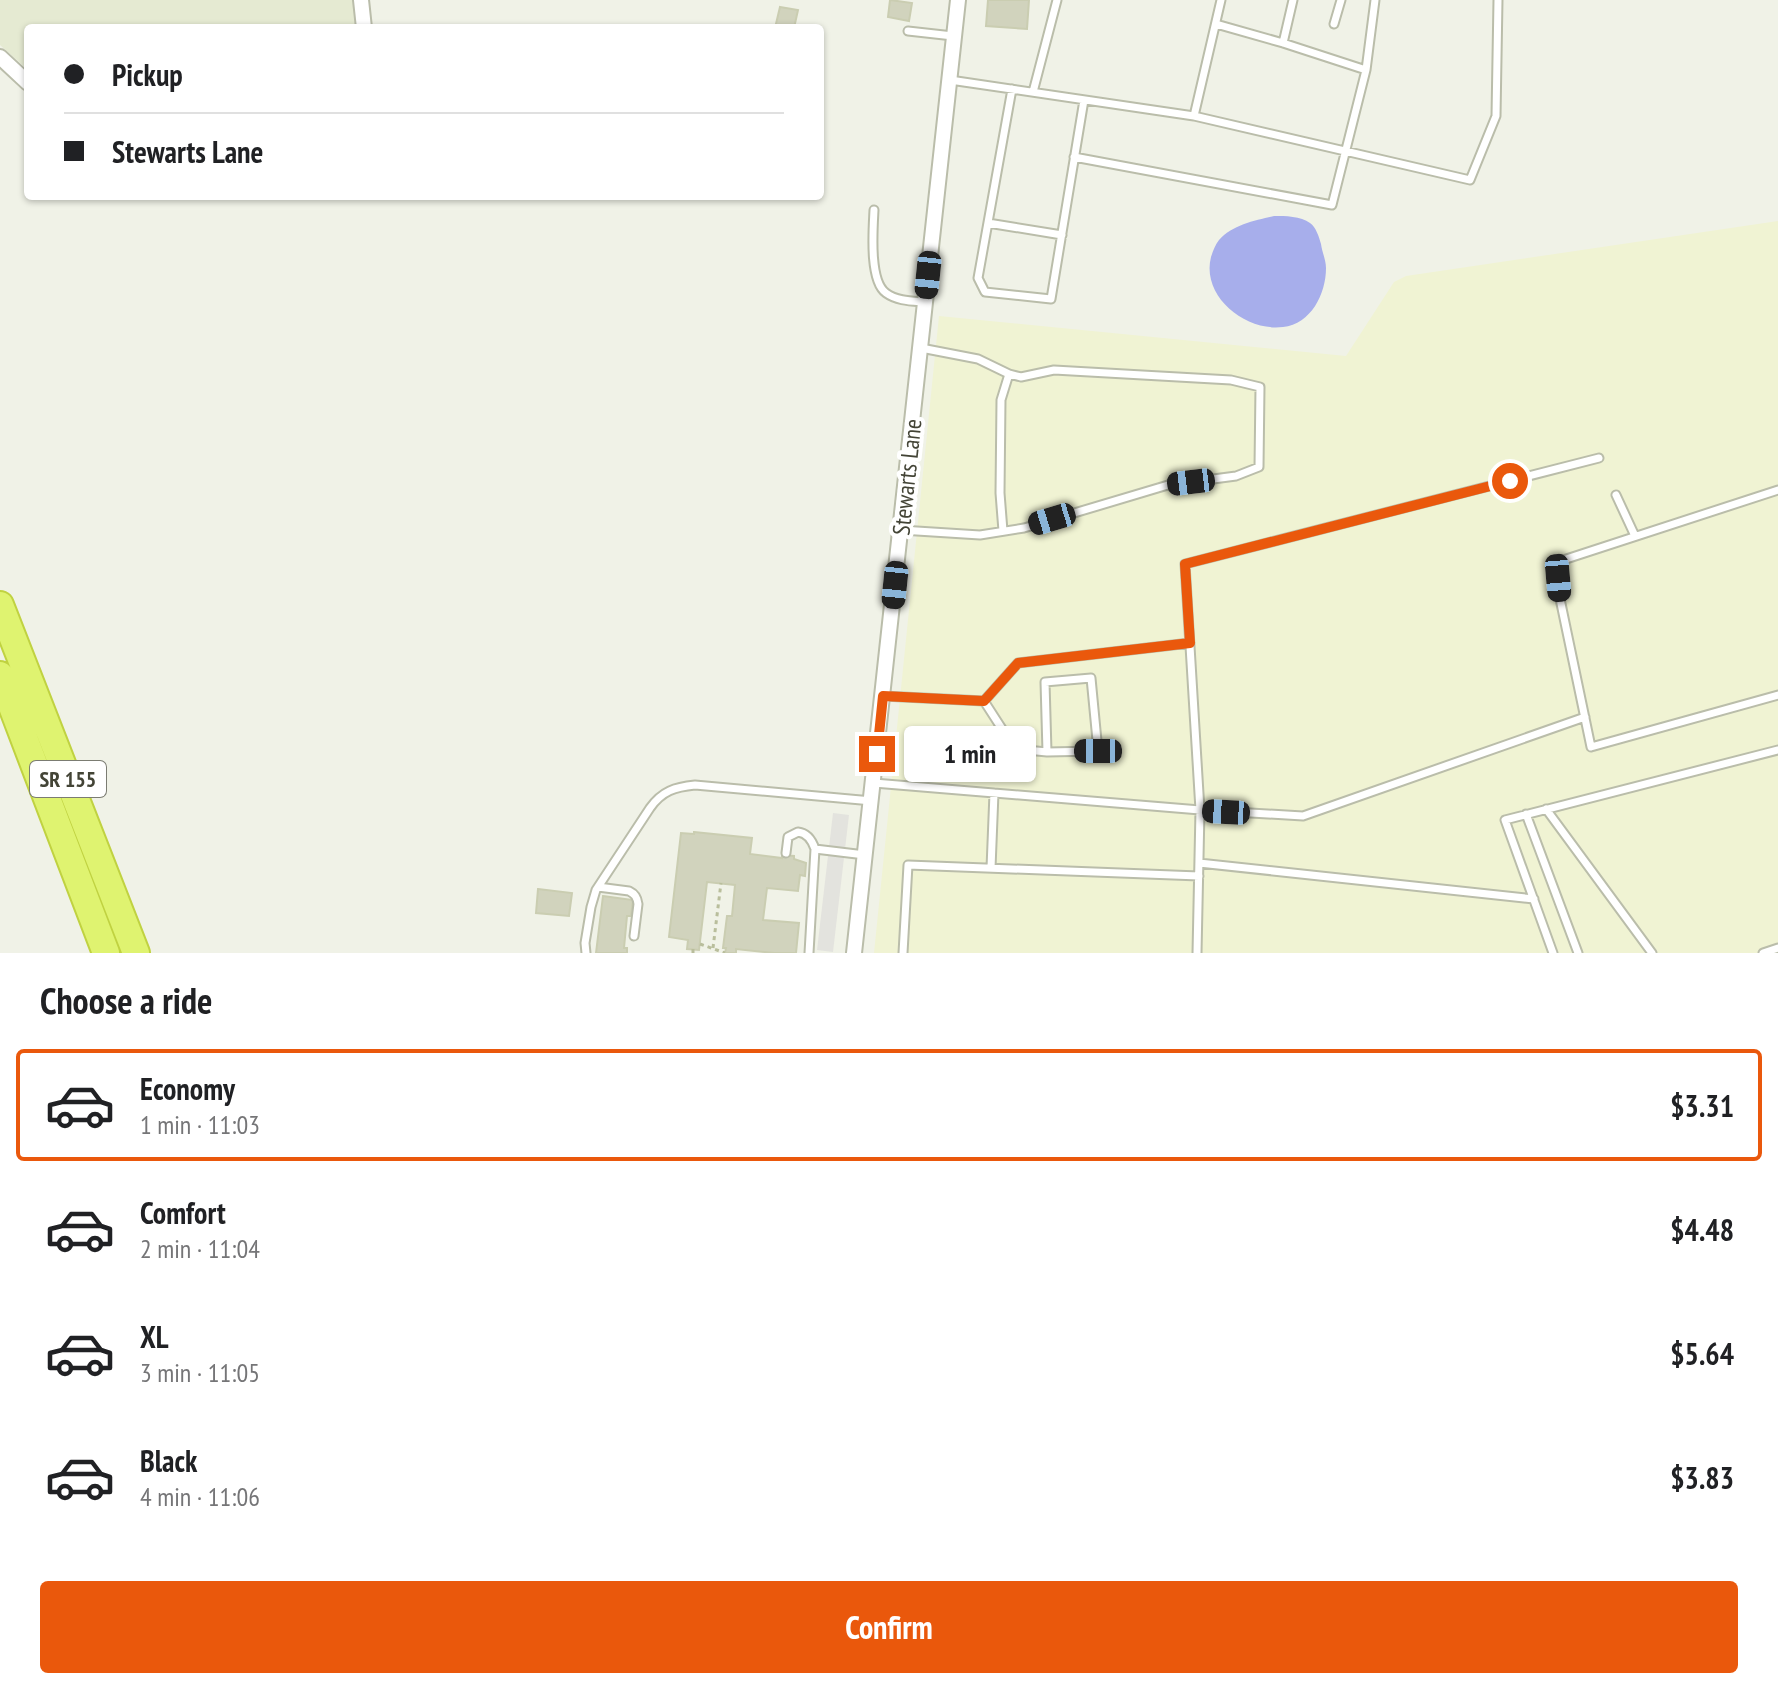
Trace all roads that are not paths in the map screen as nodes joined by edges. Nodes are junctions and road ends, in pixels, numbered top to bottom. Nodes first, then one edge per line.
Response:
1 (361, 0) edge
2 (958, 0) edge
3 (1057, 0) edge
4 (1221, 0) edge
5 (1293, 0) edge
6 (1341, 0) edge
7 (1375, 0) edge
8 (1498, 0) edge
9 (364, 24) edge
10 (1216, 24) junction
11 (1334, 24) dead end
12 (908, 31) dead end
13 (954, 36) junction
14 (1283, 43) junction
15 (0, 57) edge
16 (1366, 70) junction
17 (24, 79) edge
18 (949, 80) junction
19 (1012, 89) junction
20 (1033, 92) junction
21 (1084, 100) junction
22 (1194, 116) junction
23 (1344, 151) junction
24 (1074, 157) junction
25 (874, 210) dead end
26 (988, 223) junction
27 (1062, 235) junction
28 (925, 303) junction
29 (921, 348) junction
30 (1009, 374) junction
31 (1599, 458) dead end
32 (1778, 490) edge
33 (1616, 495) dead end
34 (901, 529) junction
35 (1003, 531) junction
36 (1635, 536) junction
37 (0, 605) edge
38 (1190, 643) junction
39 (0, 675) edge
40 (1778, 695) edge
41 (883, 696) junction
42 (984, 701) junction
43 (1585, 717) junction
44 (1778, 750) edge
45 (1047, 752) junction
46 (874, 783) junction
47 (994, 793) junction
48 (872, 801) junction
49 (1546, 809) junction
50 (1200, 810) junction
51 (1526, 814) junction
52 (815, 849) junction
53 (786, 853) dead end
54 (865, 855) junction
55 (1199, 863) junction
56 (991, 868) junction
57 (1199, 876) junction
58 (598, 887) junction
59 (1534, 899) junction
60 (634, 936) dead end
61 (1778, 948) edge
62 (106, 953) edge
63 (136, 953) edge
64 (586, 953) edge
65 (809, 953) edge
66 (854, 953) edge
67 (903, 953) edge
68 (1197, 953) edge
69 (1553, 953) edge
70 (1578, 953) edge
71 (1652, 953) edge
72 (1763, 953) edge

1 - 9 street
2 - 13 street, Stewarts Lane
3 - 20 lane
4 - 10 lane
5 - 14 lane
6 - 11 lane
7 - 16 lane
8 - 23 lane
10 - 14 lane
10 - 22 lane
12 - 13 lane
13 - 18 street, Stewarts Lane
14 - 16 lane
15 - 17 street
16 - 23 lane
18 - 19 lane
18 - 28 street, Stewarts Lane
19 - 20 lane
19 - 26 lane
20 - 21 lane
21 - 22 lane
21 - 24 lane
22 - 23 lane
23 - 24 lane
24 - 27 lane
25 - 28 lane
26 - 27 lane
26 - 27 lane
28 - 29 street, Stewarts Lane
29 - 30 lane
29 - 34 street, Stewarts Lane
30 - 35 lane
30 - 35 lane
31 - 38 lane
32 - 36 lane
33 - 36 lane
34 - 35 lane
34 - 41 street, Stewarts Lane
36 - 43 lane
37 - 63 highway, SR 155
38 - 42 lane
38 - 50 lane
39 - 62 highway, SR 155
40 - 43 lane
41 - 42 lane
41 - 46 street, Stewarts Lane
42 - 45 lane
43 - 50 lane
44 - 49 lane
45 - 45 lane
46 - 47 lane
46 - 48 street, Stewarts Lane
47 - 50 lane
47 - 56 lane
48 - 54 street, Stewarts Lane
48 - 58 lane
49 - 51 lane
49 - 71 lane
50 - 55 lane
51 - 59 lane
51 - 70 lane
52 - 53 lane
52 - 54 lane
52 - 65 lane
54 - 66 street, Stewarts Lane
55 - 57 lane
55 - 59 lane
56 - 57 lane
56 - 67 lane
57 - 68 lane
58 - 60 lane
58 - 64 lane
59 - 69 lane
61 - 72 lane

